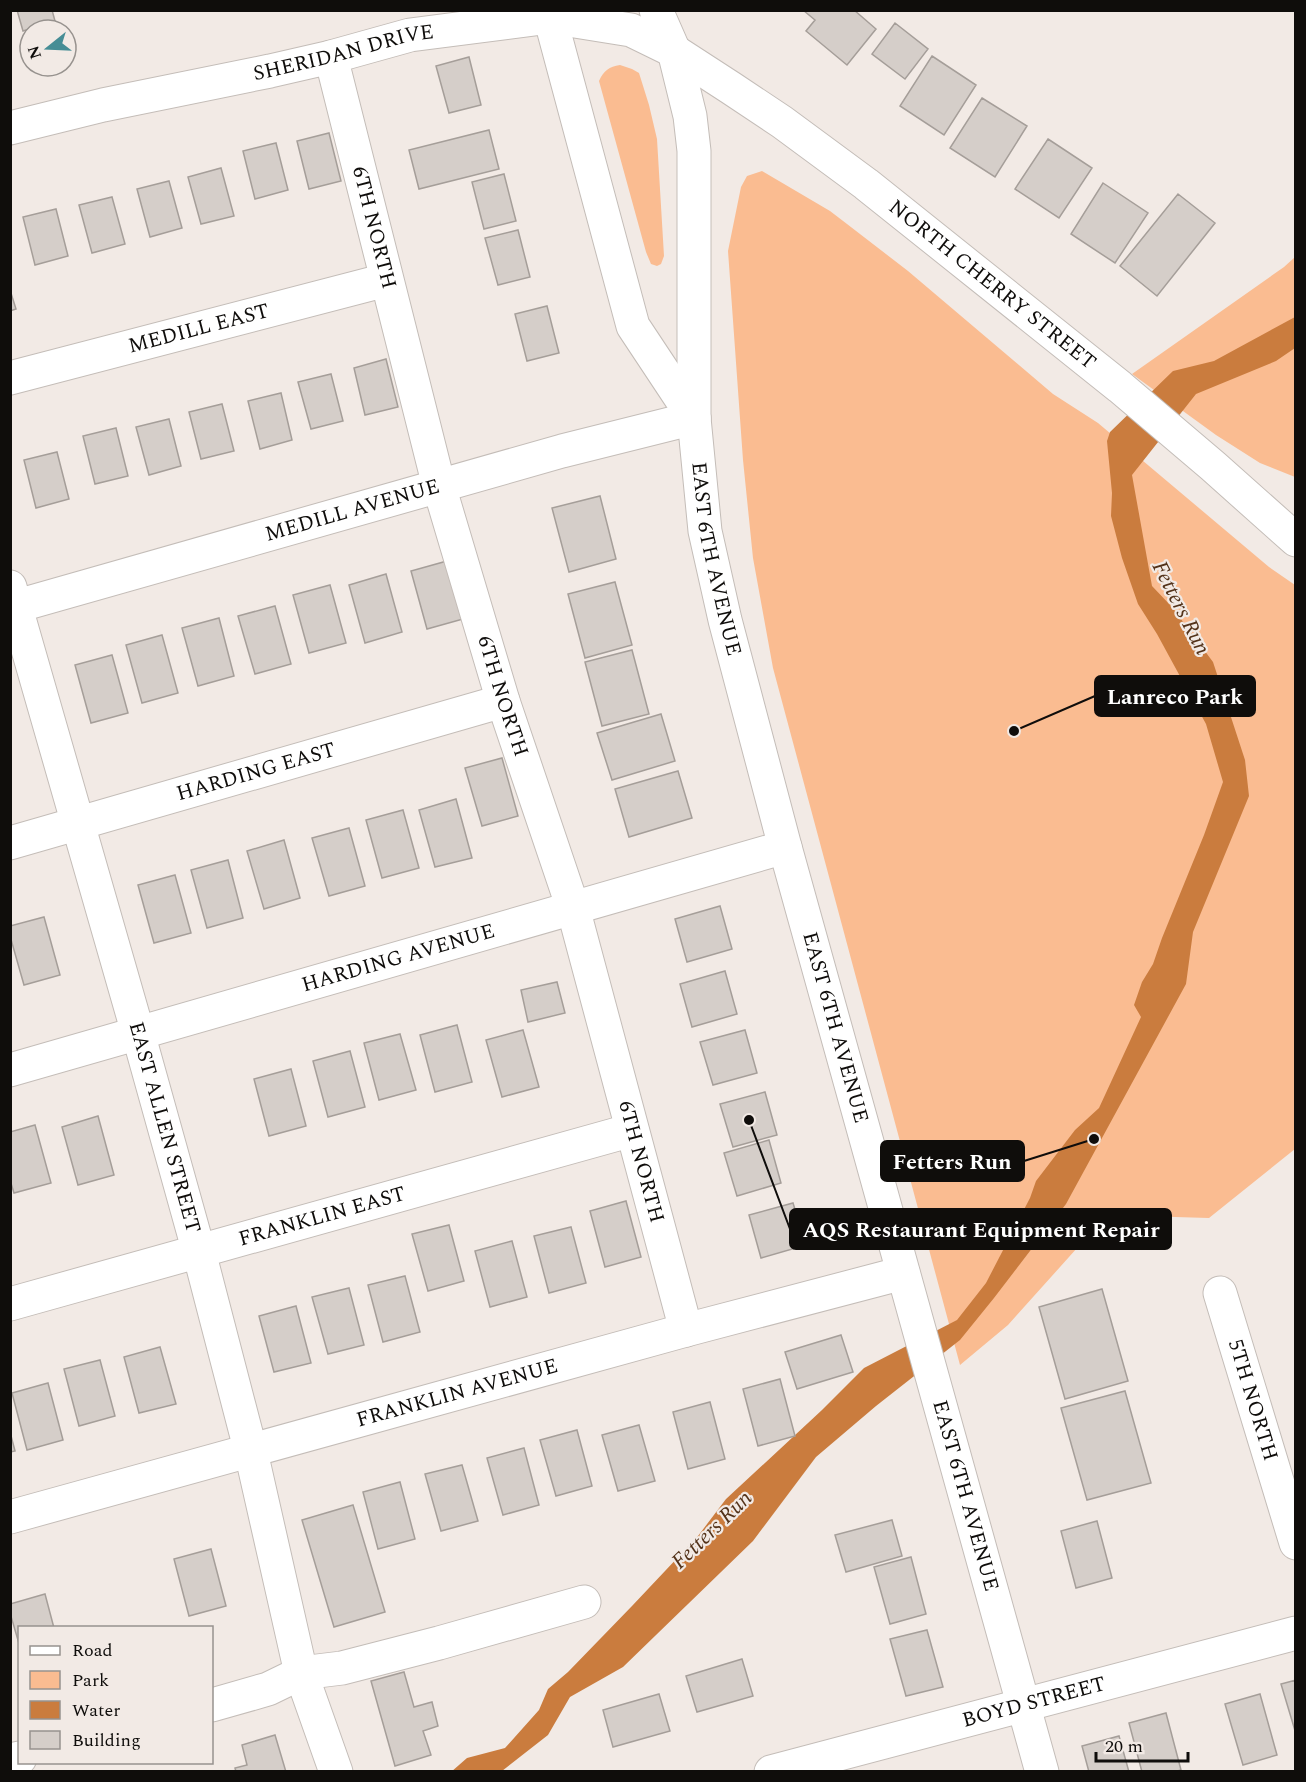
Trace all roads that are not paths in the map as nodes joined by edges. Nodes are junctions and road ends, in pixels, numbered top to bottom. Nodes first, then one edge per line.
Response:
1 (656, 10) edge
2 (546, 14) edge
3 (674, 51) junction
4 (331, 57) junction
5 (10, 128) edge
6 (386, 280) junction
7 (10, 378) edge
8 (694, 418) junction
9 (439, 486) junction
10 (1296, 540) edge
11 (12, 601) edge
12 (503, 701) junction
13 (77, 824) junction
14 (10, 843) edge
15 (785, 847) junction
16 (573, 908) junction
17 (138, 1033) junction
18 (10, 1070) edge
19 (632, 1130) junction
20 (199, 1252) junction
21 (903, 1273) junction
22 (1220, 1293) dead end
23 (10, 1304) edge
24 (686, 1330) junction
25 (251, 1452) junction
26 (10, 1516) edge
27 (1296, 1543) edge
28 (584, 1602) dead end
29 (1296, 1633) edge
30 (301, 1674) junction
31 (213, 1705) edge
32 (1024, 1705) junction
33 (336, 1772) edge
34 (771, 1772) edge
35 (1042, 1772) edge

1 - 3 street, EAST 6TH AVENUE
2 - 3 street, SHERIDAN DRIVE
2 - 4 street, SHERIDAN DRIVE
2 - 8 street, EAST 6TH AVENUE
3 - 8 street, EAST 6TH AVENUE
3 - 10 street, NORTH CHERRY STREET
4 - 5 street, SHERIDAN DRIVE
4 - 6 street, 6TH NORTH
6 - 7 street, MEDILL EAST
6 - 9 street, 6TH NORTH
8 - 9 street, MEDILL AVENUE
8 - 15 street, EAST 6TH AVENUE
9 - 11 street, MEDILL AVENUE
9 - 12 street, 6TH NORTH
11 - 13 street, EAST ALLEN STREET
12 - 13 street, HARDING EAST
12 - 16 street, 6TH NORTH
13 - 14 street, HARDING EAST
13 - 17 street, EAST ALLEN STREET
15 - 16 street, HARDING AVENUE
15 - 21 street, EAST 6TH AVENUE
16 - 17 street, HARDING AVENUE
16 - 19 street, 6TH NORTH
17 - 18 street, HARDING AVENUE
17 - 20 street, EAST ALLEN STREET
19 - 20 street, FRANKLIN EAST
19 - 24 street, 6TH NORTH
20 - 23 street, FRANKLIN EAST
20 - 25 street, EAST ALLEN STREET
21 - 24 street, FRANKLIN AVENUE
21 - 32 street, EAST 6TH AVENUE
22 - 27 street, 5TH NORTH
24 - 25 street, FRANKLIN AVENUE
25 - 26 street, FRANKLIN AVENUE
25 - 30 street, EAST ALLEN STREET
28 - 30 street
29 - 32 street, BOYD STREET
30 - 31 street
30 - 33 street, EAST ALLEN STREET
32 - 34 street, BOYD STREET
32 - 35 street, EAST 6TH AVENUE

